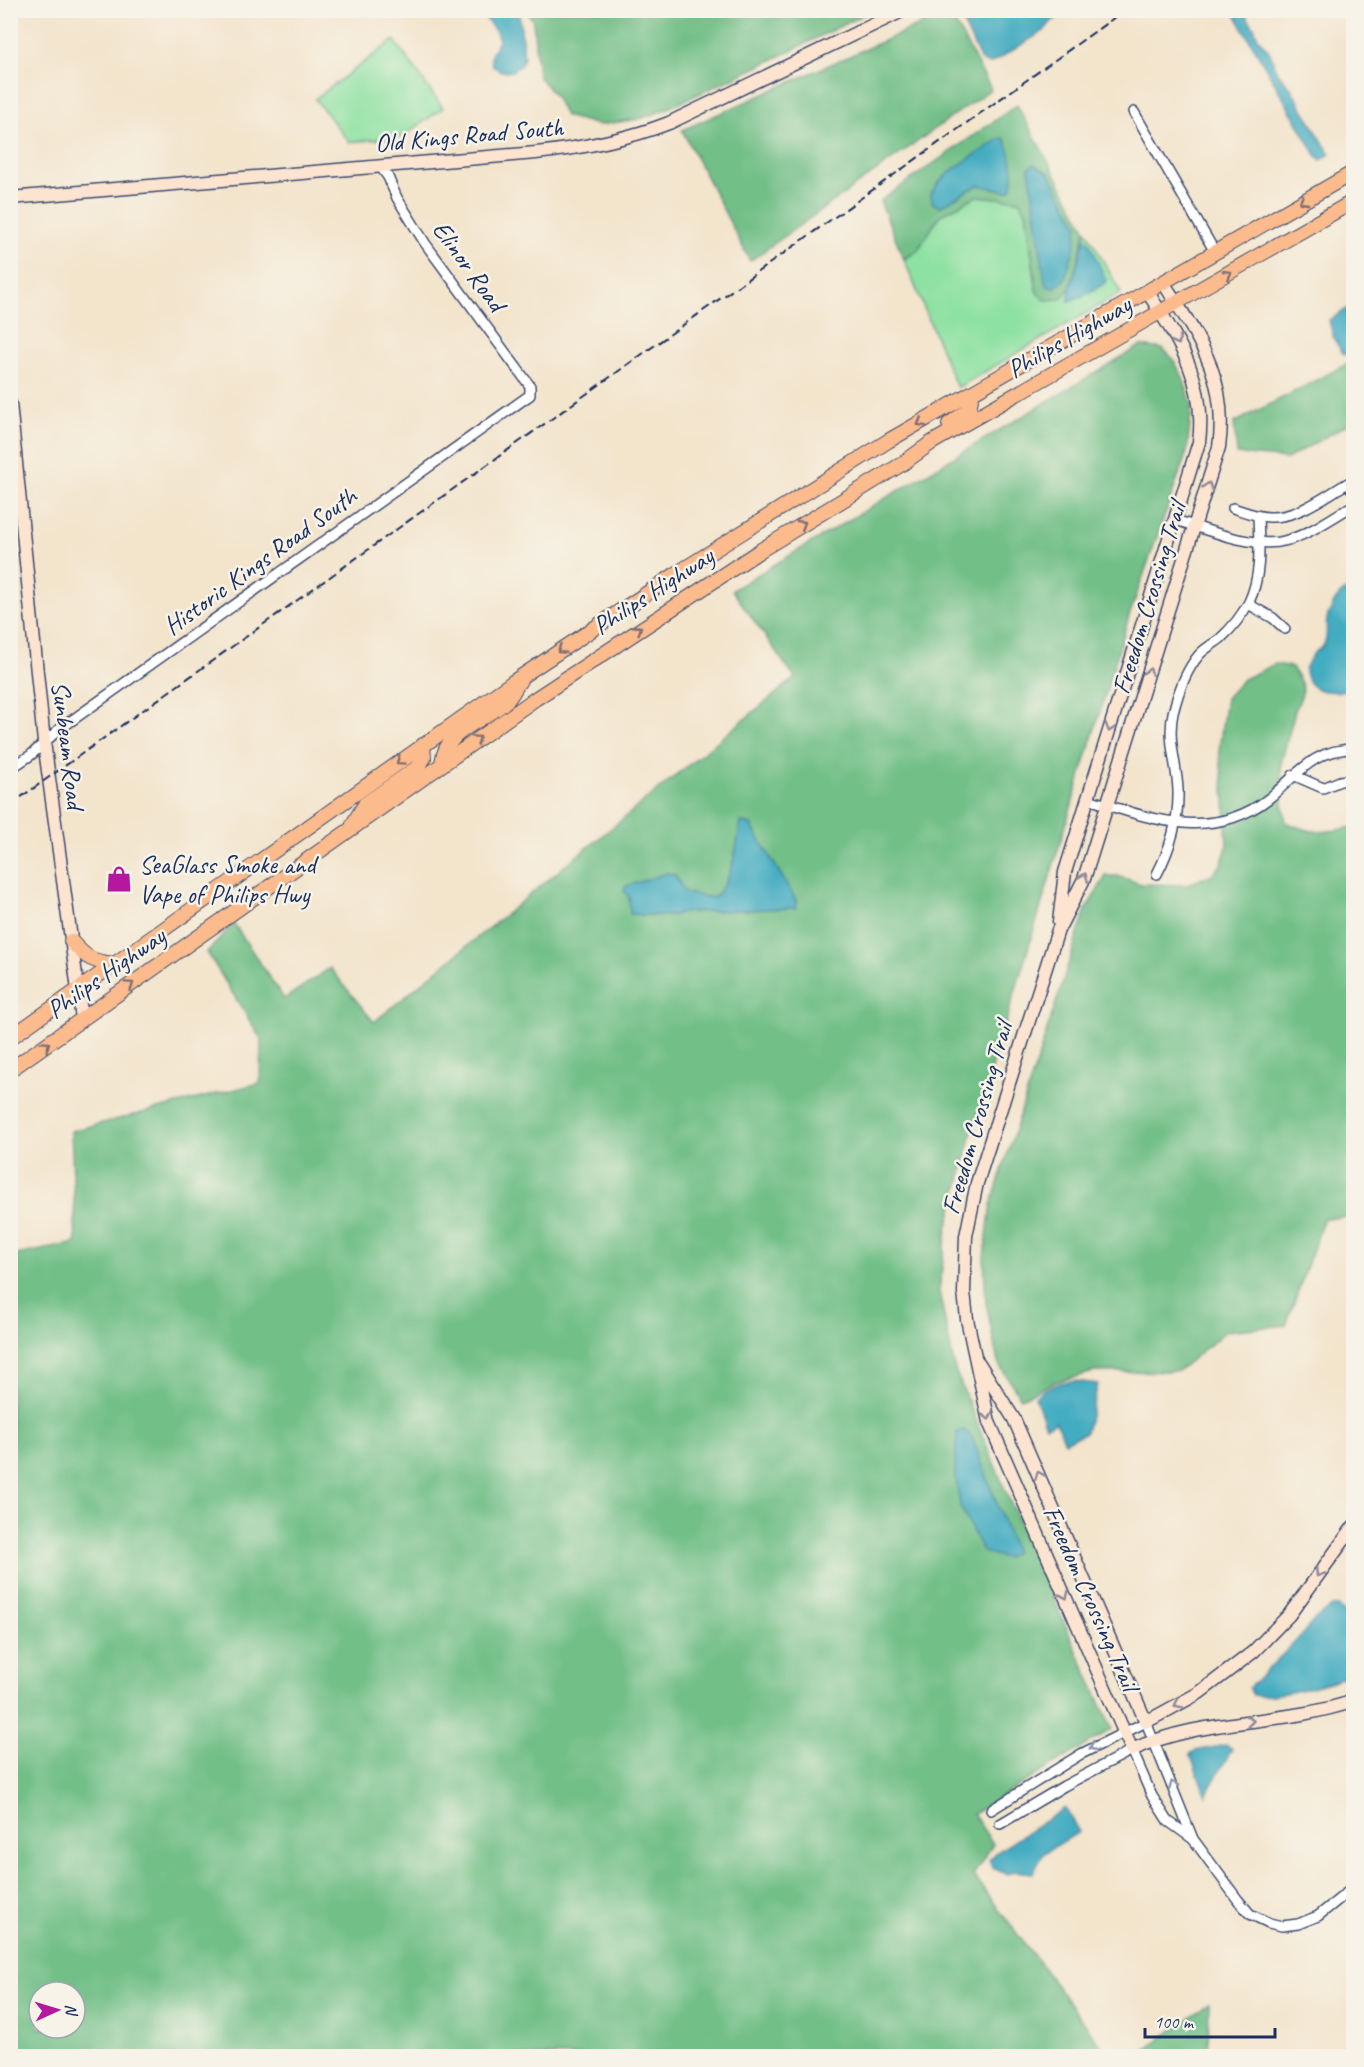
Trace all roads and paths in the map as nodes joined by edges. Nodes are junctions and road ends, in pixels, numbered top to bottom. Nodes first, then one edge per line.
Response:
1 (904, 10) edge
2 (1134, 112) dead end
3 (380, 166) junction
4 (1353, 171) edge
5 (10, 198) edge
6 (1353, 201) edge
7 (1215, 252) junction
8 (1163, 282) junction
9 (1147, 291) junction
10 (1177, 304) junction
11 (1161, 313) junction
12 (530, 386) joint
13 (972, 394) junction
14 (1220, 396) junction
15 (1200, 398) junction
16 (10, 403) edge
17 (12, 434) edge
18 (931, 443) junction
19 (1353, 493) edge
20 (1353, 505) edge
21 (1233, 508) dead end
22 (1258, 516) junction
23 (1175, 520) junction
24 (1195, 526) junction
25 (1259, 542) junction
26 (676, 574) junction
27 (690, 595) junction
28 (1248, 604) junction
29 (1285, 629) dead end
30 (522, 675) junction
31 (44, 742) junction
32 (423, 745) junction
33 (1353, 749) edge
34 (442, 762) junction
35 (10, 769) edge
36 (1293, 775) junction
37 (1353, 779) edge
38 (1088, 799) junction
39 (1107, 805) junction
40 (1176, 824) junction
41 (350, 828) junction
42 (1157, 874) dead end
43 (1058, 930) junction
44 (71, 941) junction
45 (116, 964) junction
46 (78, 991) junction
47 (82, 1019) junction
48 (10, 1038) edge
49 (10, 1070) edge
50 (976, 1359) junction
51 (1353, 1526) edge
52 (1353, 1701) edge
53 (1146, 1722) junction
54 (1125, 1732) junction
55 (1153, 1740) junction
56 (1132, 1750) junction
57 (991, 1810) dead end
58 (1000, 1824) dead end
59 (1193, 1839) junction
60 (1353, 1887) edge

1 - 3 street, Old Kings Road South
2 - 7 street
3 - 5 street, Old Kings Road South
3 - 12 street, Elinor Road
4 -> 7 main road, Philips Highway
10 -> 6 main road, Philips Highway
7 - 8 main road, Philips Highway
8 - 9 main road, Philips Highway
8 - 10 street, Freedom Crossing Trail
9 - 11 street, Freedom Crossing Trail
9 - 13 main road, Philips Highway
10 - 11 main road, Philips Highway
10 - 14 street, Freedom Crossing Trail
11 -> 15 street, Freedom Crossing Trail
11 - 18 main road, Philips Highway
12 - 31 street, Historic Kings Road South
13 - 18 main road
13 -> 26 main road, Philips Highway
14 - 15 street
24 -> 14 street, Freedom Crossing Trail
15 - 23 street, Freedom Crossing Trail
16 - 17 street, Sunbeam Road
17 - 31 street, Sunbeam Road
27 -> 18 main road, Philips Highway
19 - 22 street
20 - 25 street
21 - 22 street
22 - 25 street
23 - 24 street
23 -> 38 street, Freedom Crossing Trail
24 - 25 street
39 -> 24 street, Freedom Crossing Trail
25 - 28 street
26 - 27 main road
26 -> 30 main road, Philips Highway
34 -> 27 main road, Philips Highway
28 - 29 street
28 - 40 street
30 - 32 main road, Philips Highway
30 - 34 main road
31 - 35 street, Historic Kings Road South
31 - 44 street, Sunbeam Road
32 - 41 main road
32 -> 45 main road, Philips Highway
33 - 36 street
34 - 41 main road, Philips Highway
36 - 37 street
36 - 40 street
38 - 39 street
38 - 43 street, Freedom Crossing Trail
39 - 40 street
43 -> 39 street, Freedom Crossing Trail
40 - 42 street
47 -> 41 main road, Philips Highway
43 - 50 street, Freedom Crossing Trail
44 - 45 main road
44 - 46 street, Sunbeam Road
45 - 46 main road, Philips Highway
46 - 47 street, Sunbeam Road
46 - 48 main road, Philips Highway
49 -> 47 main road, Philips Highway
53 -> 50 street, Freedom Crossing Trail
50 -> 54 street, Freedom Crossing Trail
51 -> 53 street
55 -> 52 street
53 - 54 street
53 - 55 street, Freedom Crossing Trail
54 - 56 street, Freedom Crossing Trail
54 -> 57 street
55 - 56 street
59 -> 55 street, Freedom Crossing Trail
56 - 58 street
56 - 59 street, Freedom Crossing Trail
59 - 60 street, Freedom Crossing Trail

